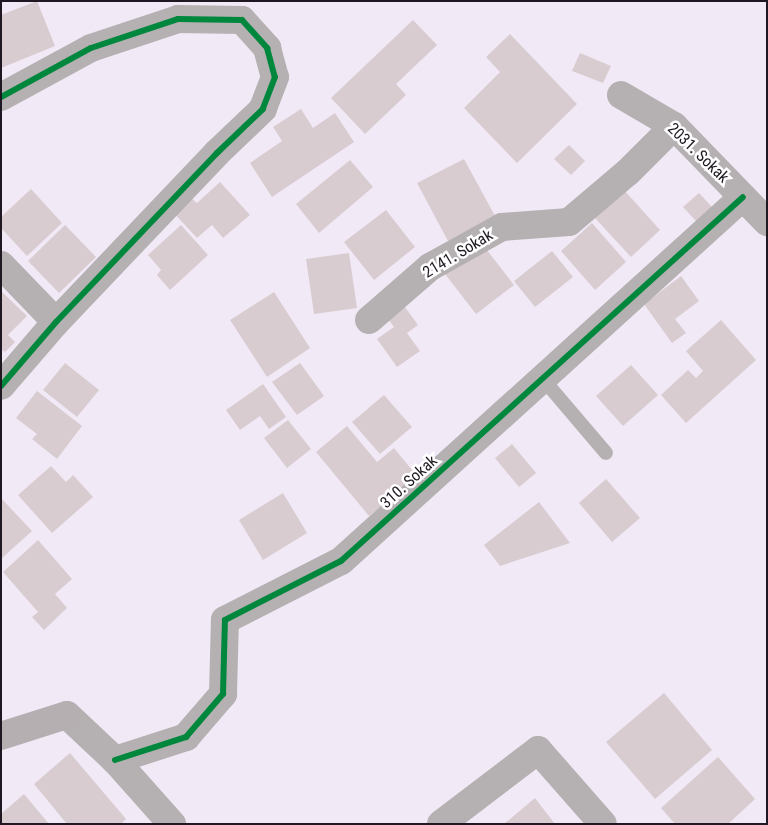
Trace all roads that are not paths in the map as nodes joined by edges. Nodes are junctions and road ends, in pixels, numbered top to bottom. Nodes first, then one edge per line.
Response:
1 (622, 95) dead end
2 (1, 97) edge
3 (674, 126) junction
4 (743, 197) junction
5 (767, 222) edge
6 (1, 265) edge
7 (369, 320) dead end
8 (56, 322) junction
9 (543, 379) junction
10 (1, 386) edge
11 (606, 453) dead end
12 (1, 736) edge
13 (115, 760) junction
14 (172, 824) edge
15 (441, 824) edge
16 (603, 824) edge

1 - 3 street, 2031. Sokak
2 - 8 street
3 - 4 street, 2031. Sokak
3 - 7 street, 2141. Sokak
4 - 5 street, 2031. Sokak
4 - 9 street, 310. Sokak
6 - 8 street
8 - 10 street
9 - 11 lane
9 - 13 street, 310. Sokak
12 - 13 street
13 - 14 street
15 - 16 street

